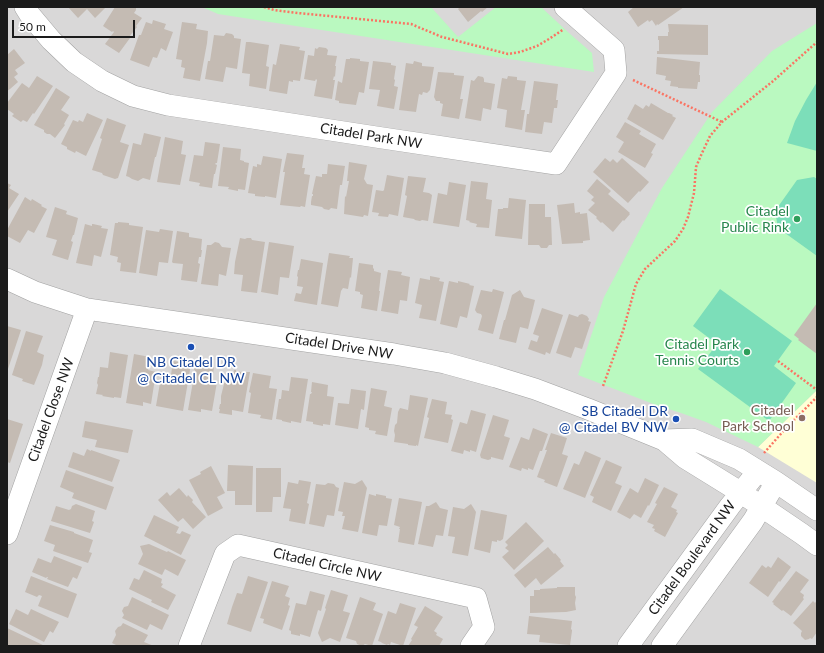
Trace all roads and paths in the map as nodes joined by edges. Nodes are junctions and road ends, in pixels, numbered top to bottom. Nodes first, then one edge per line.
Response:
1 (25, 7) edge
2 (264, 7) edge
3 (567, 17) edge
4 (817, 42) edge
5 (633, 80) dead end
6 (722, 122) junction
7 (7, 279) edge
8 (87, 309) junction
9 (778, 361) dead end
10 (603, 386) dead end
11 (817, 390) edge
12 (817, 397) edge
13 (664, 440) junction
14 (761, 462) junction
15 (776, 482) junction
16 (740, 492) junction
17 (762, 507) junction
18 (11, 510) edge
19 (817, 510) edge
20 (7, 534) edge
21 (817, 545) edge
22 (189, 646) edge
23 (471, 646) edge
24 (628, 646) edge
25 (662, 646) edge

1 - 3 street, Citadel Park NW
2 - 3 path
4 - 6 path
5 - 6 path
6 - 10 path
7 - 8 street, Citadel Drive NW
8 - 13 street, Citadel Drive NW
8 - 18 street, Citadel Close NW
9 - 11 path
12 - 14 path
13 - 14 street, Citadel Drive NW
13 - 16 street, Citadel Drive NW
14 - 15 street, Citadel Drive NW
14 - 16 street, Citadel Boulevard NW
15 - 17 street, Citadel Boulevard NW
15 - 19 street, Citadel Drive NW
16 - 17 street, Citadel Drive NW
16 - 24 street, Citadel Boulevard NW
17 - 21 street, Citadel Drive NW
17 - 25 street, Citadel Boulevard NW
18 - 20 street, Citadel Close NW
22 - 23 street, Citadel Circle NW

